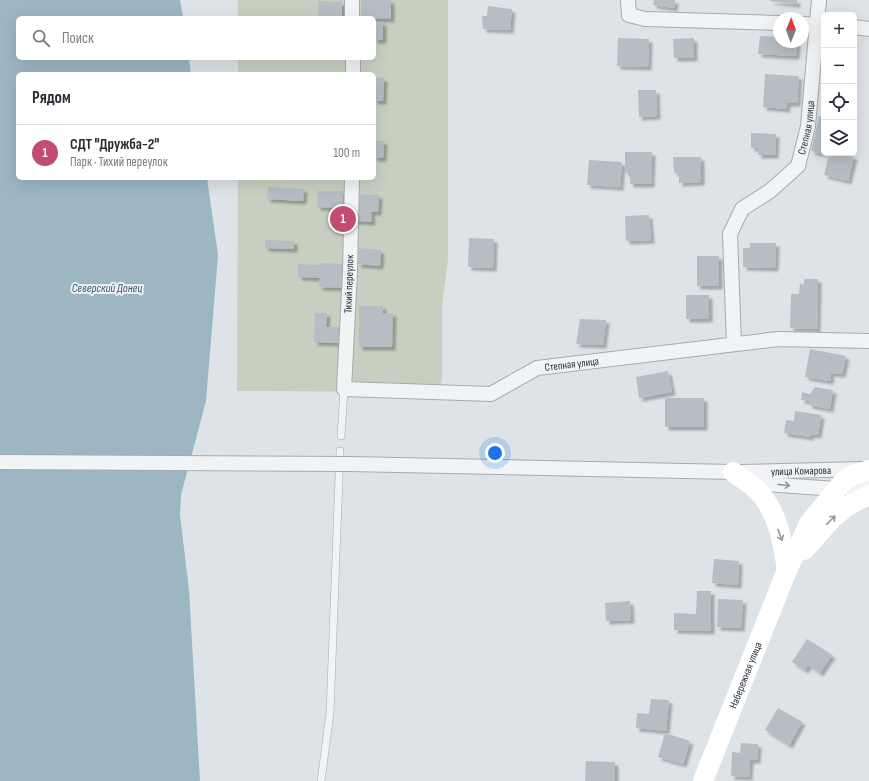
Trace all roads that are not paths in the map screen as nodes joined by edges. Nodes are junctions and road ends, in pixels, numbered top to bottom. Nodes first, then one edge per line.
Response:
1 (352, 0) edge
2 (628, 0) edge
3 (819, 0) edge
4 (352, 16) edge
5 (773, 23) edge
6 (809, 24) edge
7 (821, 25) edge
8 (857, 27) edge
9 (869, 29) edge
10 (353, 60) edge
11 (353, 72) edge
12 (352, 180) edge
13 (869, 341) edge
14 (734, 344) junction
15 (344, 389) junction
16 (341, 436) dead end
17 (340, 451) dead end
18 (0, 462) edge
19 (869, 469) edge
20 (733, 472) junction
21 (869, 486) edge
22 (836, 489) junction
23 (869, 495) edge
24 (787, 570) junction
25 (322, 781) edge
26 (703, 781) edge

1 - 4 street
2 - 5 street
3 - 7 street, Степная улица
6 - 7 street
7 - 14 street, Степная улица
8 - 9 street
10 - 11 street
12 - 15 street, Тихий переулок
13 - 14 street, Степная улица
14 - 15 street, Степная улица
15 - 16 lane
17 - 25 lane
18 - 20 street, улица Комарова, bridge
19 - 20 street, улица Комарова
19 - 22 street, Набережная улица
20 -> 22 street
20 -> 24 street
21 - 22 street
22 - 24 street, Набережная улица
24 -> 23 street
24 - 26 street, Набережная улица

